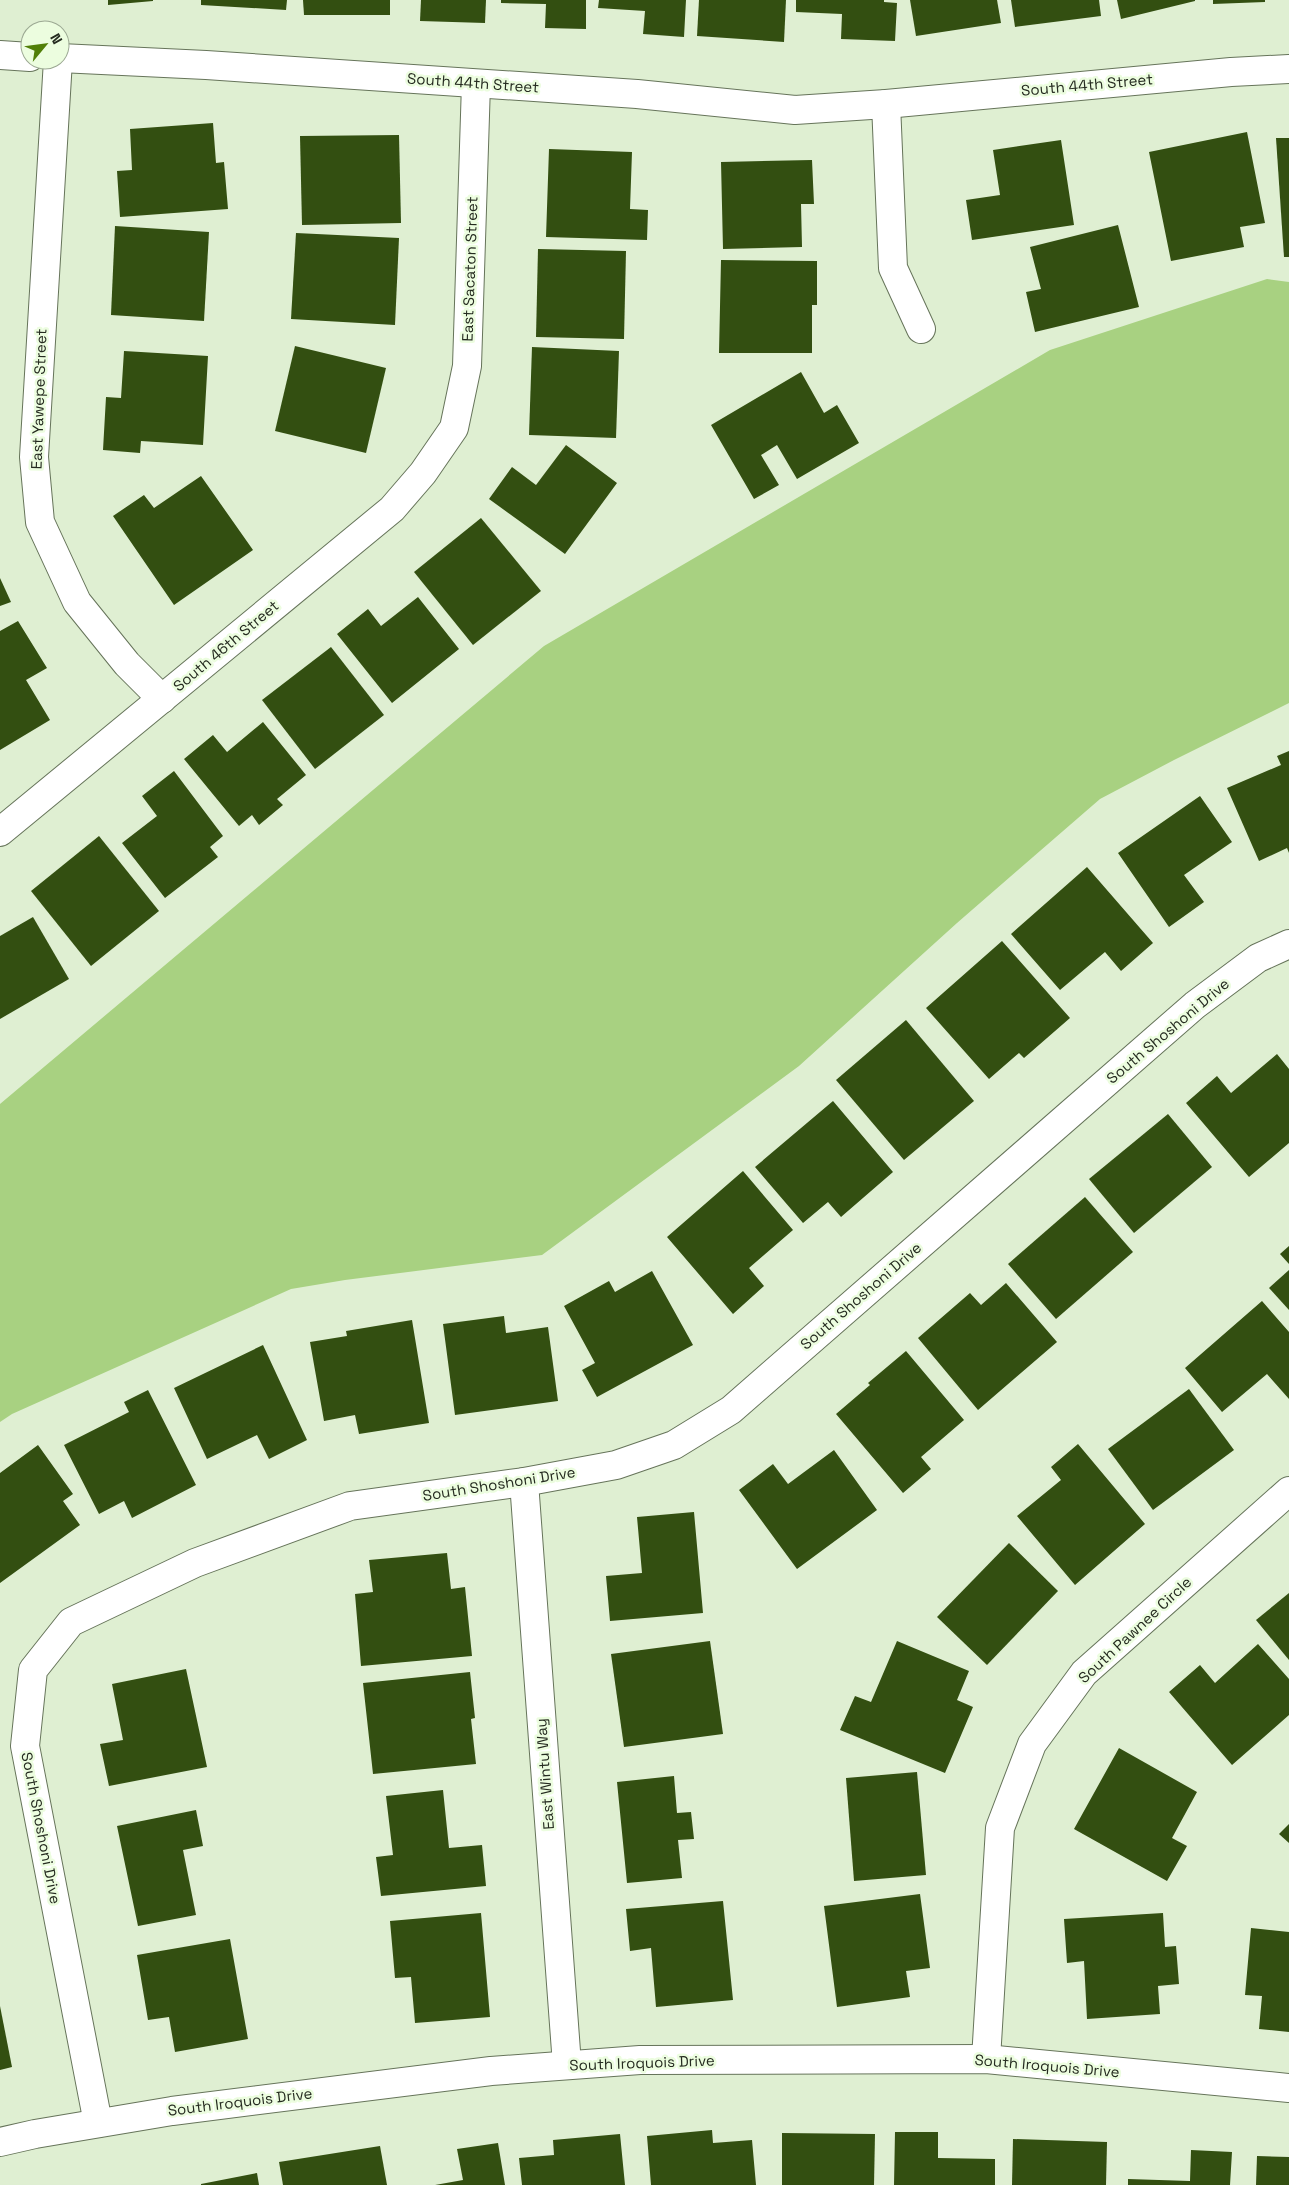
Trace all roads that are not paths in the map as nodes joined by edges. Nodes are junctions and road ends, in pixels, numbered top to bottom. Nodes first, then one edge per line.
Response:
1 (0, 55) edge
2 (20, 56) edge
3 (70, 59) edge
4 (1289, 69) edge
5 (58, 70) edge
6 (476, 84) junction
7 (886, 104) junction
8 (921, 329) dead end
9 (440, 449) joint
10 (162, 699) junction
11 (0, 832) edge
12 (1289, 944) edge
13 (524, 1482) junction
14 (1289, 1492) edge
15 (986, 2059) junction
16 (567, 2065) junction
17 (1289, 2088) edge
18 (98, 2123) junction
19 (0, 2142) edge

1 - 2 street
3 - 6 street, South 44th Street
4 - 7 street, South 44th Street
5 - 10 street, East Yawepe Street
6 - 7 street, South 44th Street
6 - 9 street, East Sacaton Street
7 - 8 street
9 - 10 street, South 46th Street
10 - 11 street, South 46th Street
12 - 13 street, South Shoshoni Drive
13 - 16 street, East Wintu Way
13 - 18 street, South Shoshoni Drive
14 - 15 street, South Pawnee Circle
15 - 16 street, South Iroquois Drive
15 - 17 street, South Iroquois Drive
16 - 18 street, South Iroquois Drive
18 - 19 street, South Iroquois Drive

